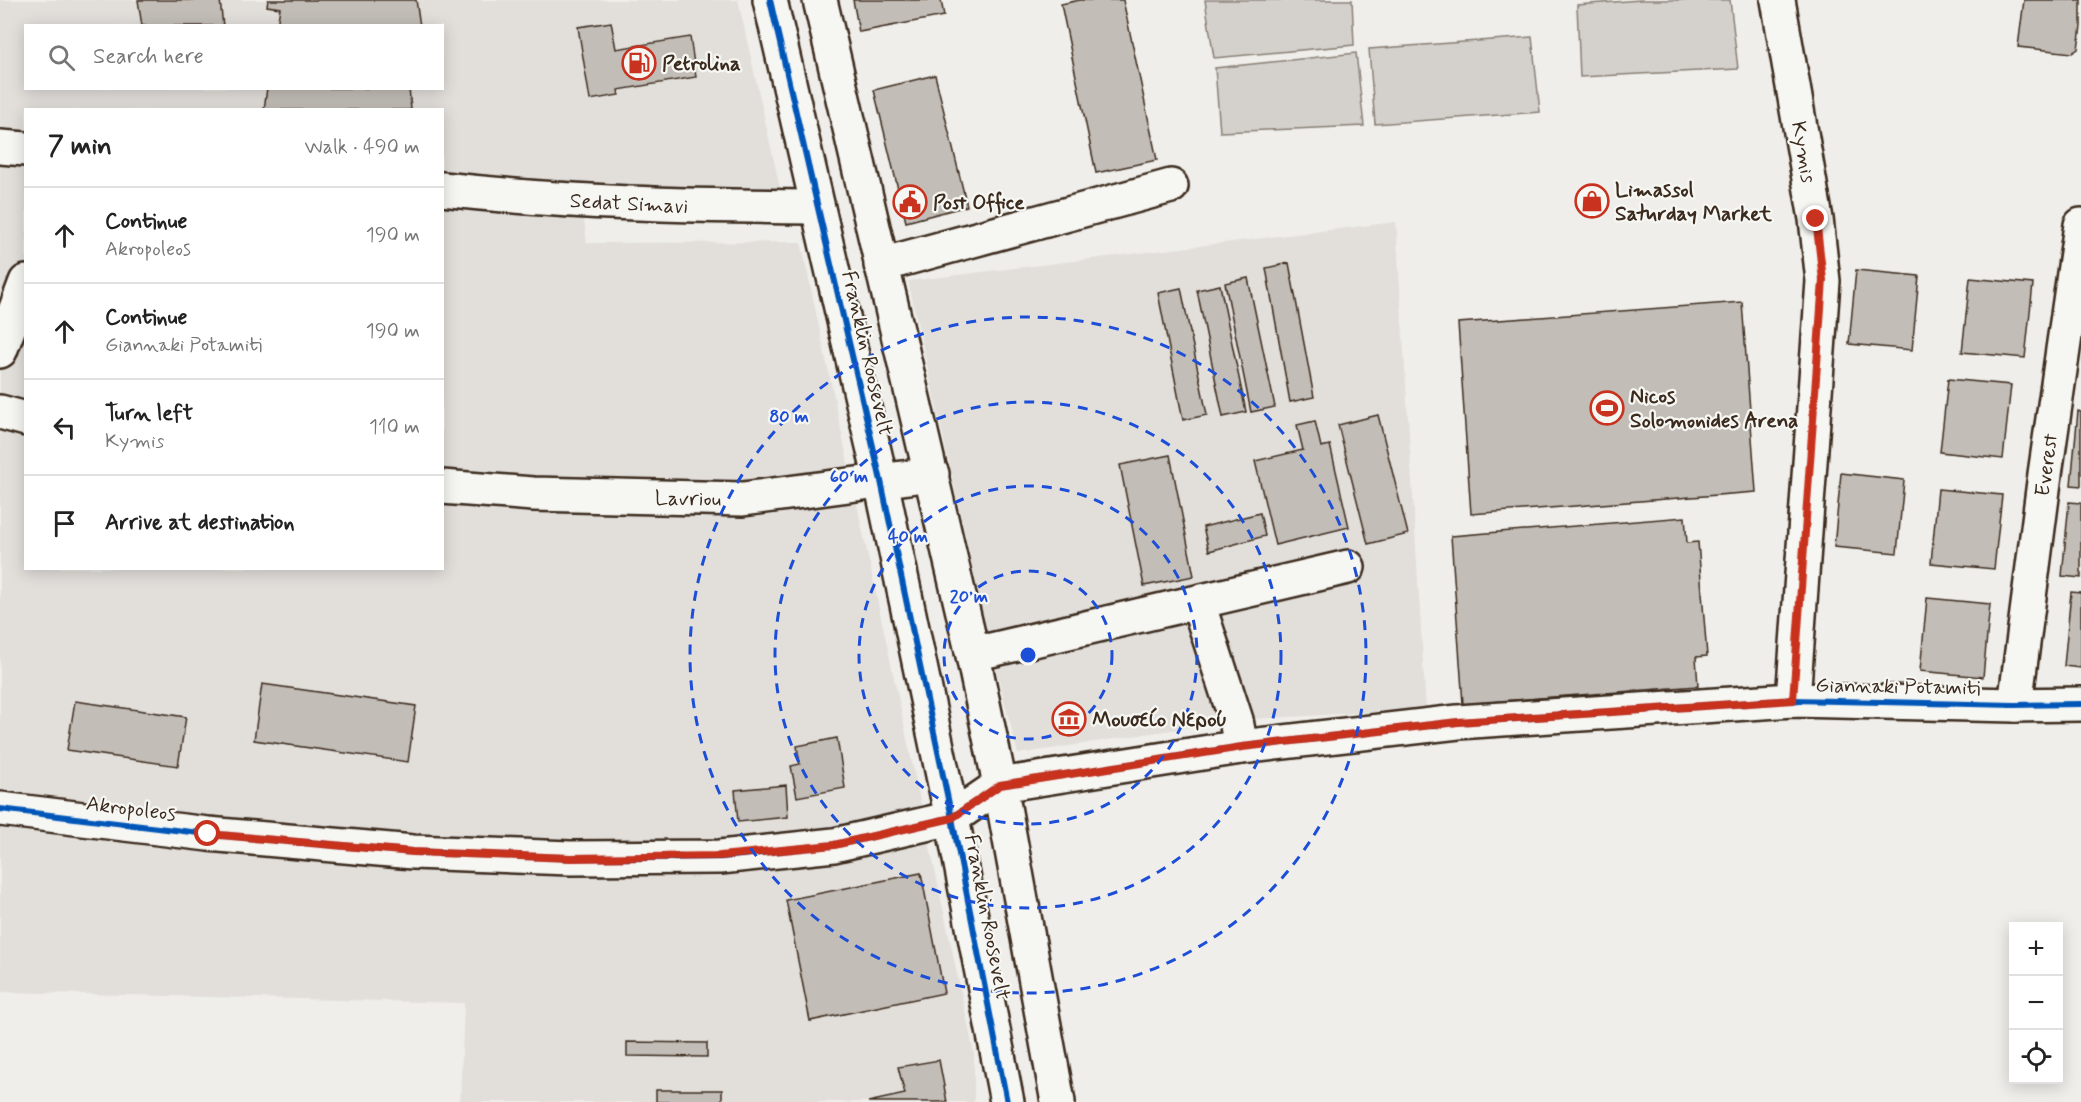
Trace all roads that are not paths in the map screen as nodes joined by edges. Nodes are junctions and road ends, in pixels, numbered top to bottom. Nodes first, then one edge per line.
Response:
1 (770, 0) edge
2 (820, 0) edge
3 (1778, 0) edge
4 (0, 147) edge
5 (24, 148) edge
6 (1171, 186) dead end
7 (444, 189) edge
8 (816, 207) junction
9 (2081, 225) edge
10 (881, 265) junction
11 (24, 287) edge
12 (0, 351) edge
13 (0, 412) edge
14 (24, 418) edge
15 (932, 474) junction
16 (881, 481) junction
17 (444, 487) edge
18 (1348, 567) dead end
19 (1198, 603) junction
20 (972, 651) junction
21 (1793, 700) junction
22 (2081, 704) edge
23 (2015, 705) junction
24 (1242, 747) junction
25 (1000, 785) junction
26 (0, 808) edge
27 (952, 818) junction
28 (1006, 1102) edge
29 (1058, 1102) edge

1 - 8 street, Franklin Roosevelt
2 - 10 street, Franklin Roosevelt
3 - 21 street, Kymis
4 - 5 street
6 - 10 street
7 - 8 street, Sedat Simavi
8 - 16 street, Franklin Roosevelt
9 - 23 street, Everest
10 - 15 street, Franklin Roosevelt
11 - 12 street
13 - 14 street
15 - 16 street, Lavriou
15 - 20 street, Franklin Roosevelt
16 - 17 street, Lavriou
16 - 27 street, Franklin Roosevelt
18 - 19 street
19 - 20 street
19 - 24 street
20 - 25 street, Franklin Roosevelt
21 - 23 street, Giannaki Potamiti
21 - 24 street, Giannaki Potamiti
22 - 23 street, Giannaki Potamiti
24 - 25 street, Giannaki Potamiti
25 - 27 street, Akropoleos
25 - 29 street, Franklin Roosevelt
26 - 27 street, Akropoleos
27 - 28 street, Franklin Roosevelt

